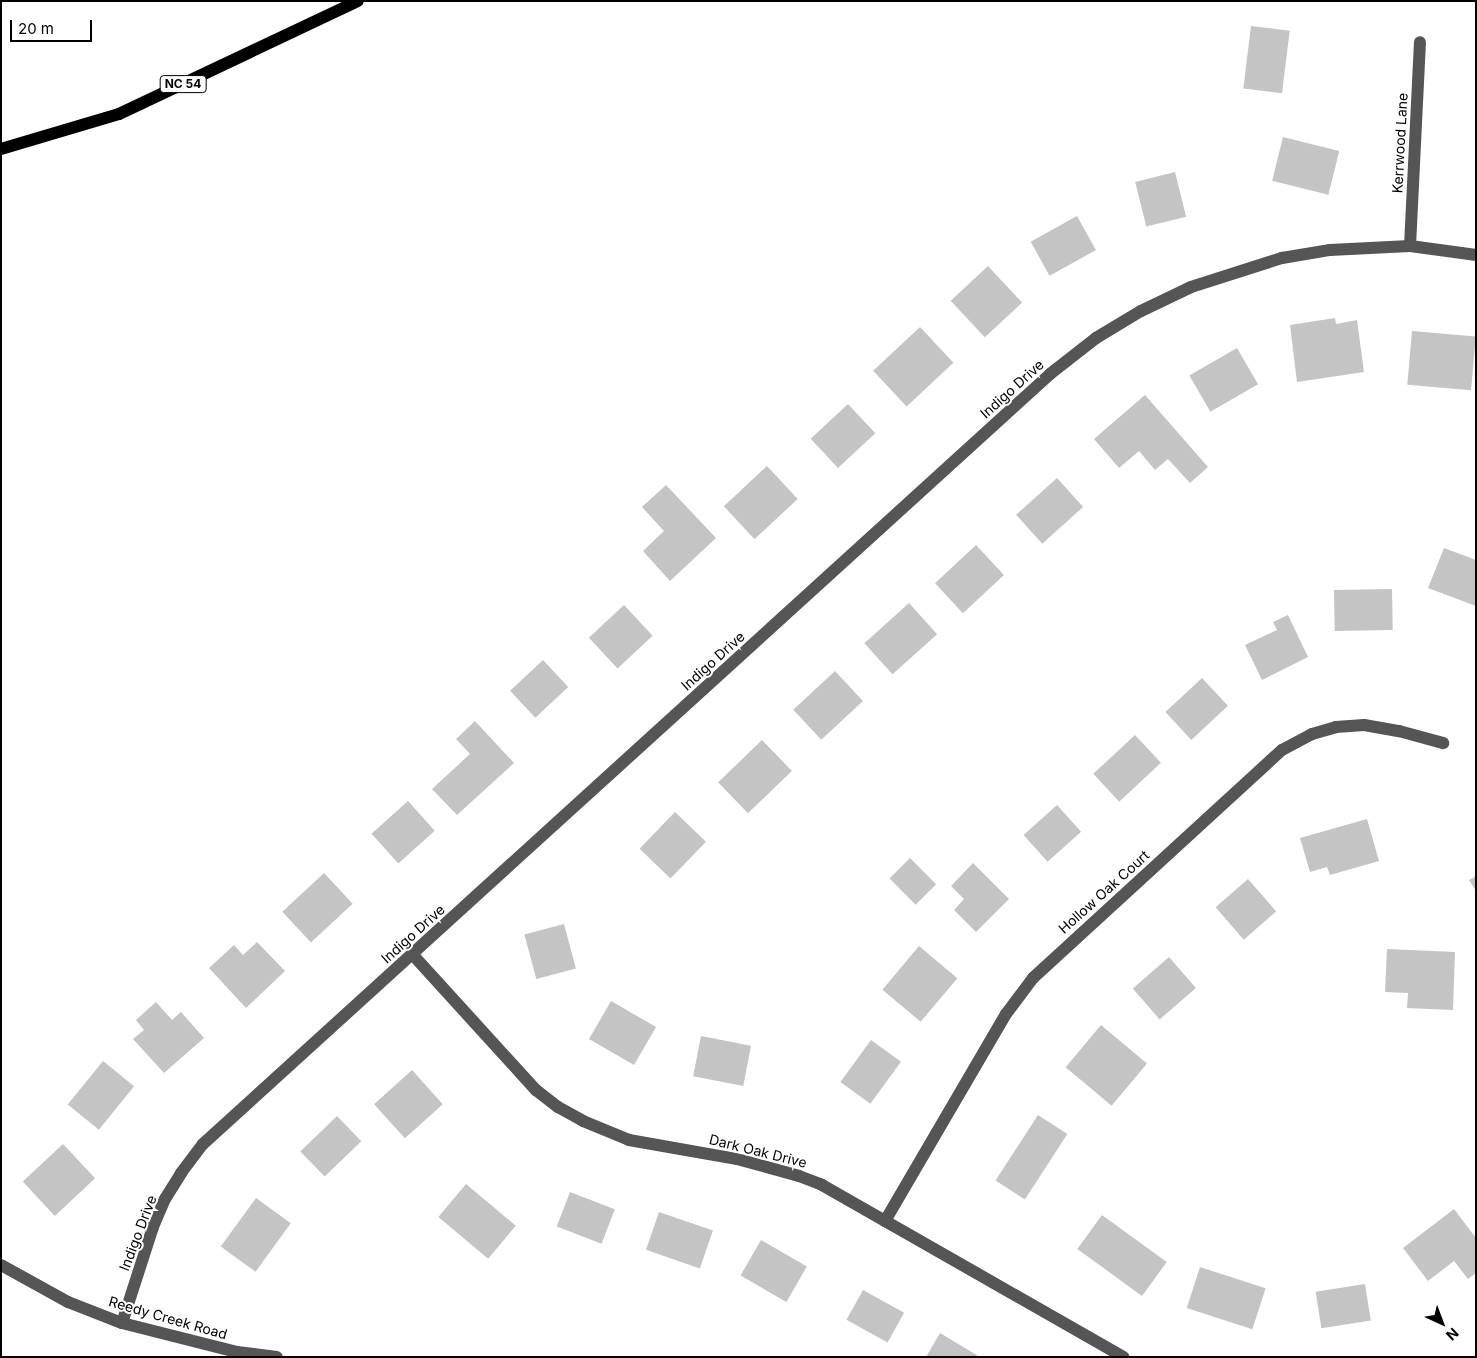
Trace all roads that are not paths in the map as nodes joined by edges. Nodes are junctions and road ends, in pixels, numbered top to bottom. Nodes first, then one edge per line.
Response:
1 (358, 1) edge
2 (1420, 42) dead end
3 (1, 149) edge
4 (1410, 246) junction
5 (1476, 254) edge
6 (1443, 743) dead end
7 (413, 955) junction
8 (885, 1221) junction
9 (1, 1265) edge
10 (122, 1323) junction
11 (277, 1357) edge
12 (1123, 1357) edge

1 - 3 main road, NC 54
2 - 4 street, Kerrwood Lane
4 - 5 street, Indigo Drive
4 - 7 street, Indigo Drive
6 - 8 street, Hollow Oak Court
7 - 8 street, Dark Oak Drive
7 - 10 street, Indigo Drive
8 - 12 street, Dark Oak Drive
9 - 10 street, Reedy Creek Road
10 - 11 street, Reedy Creek Road

